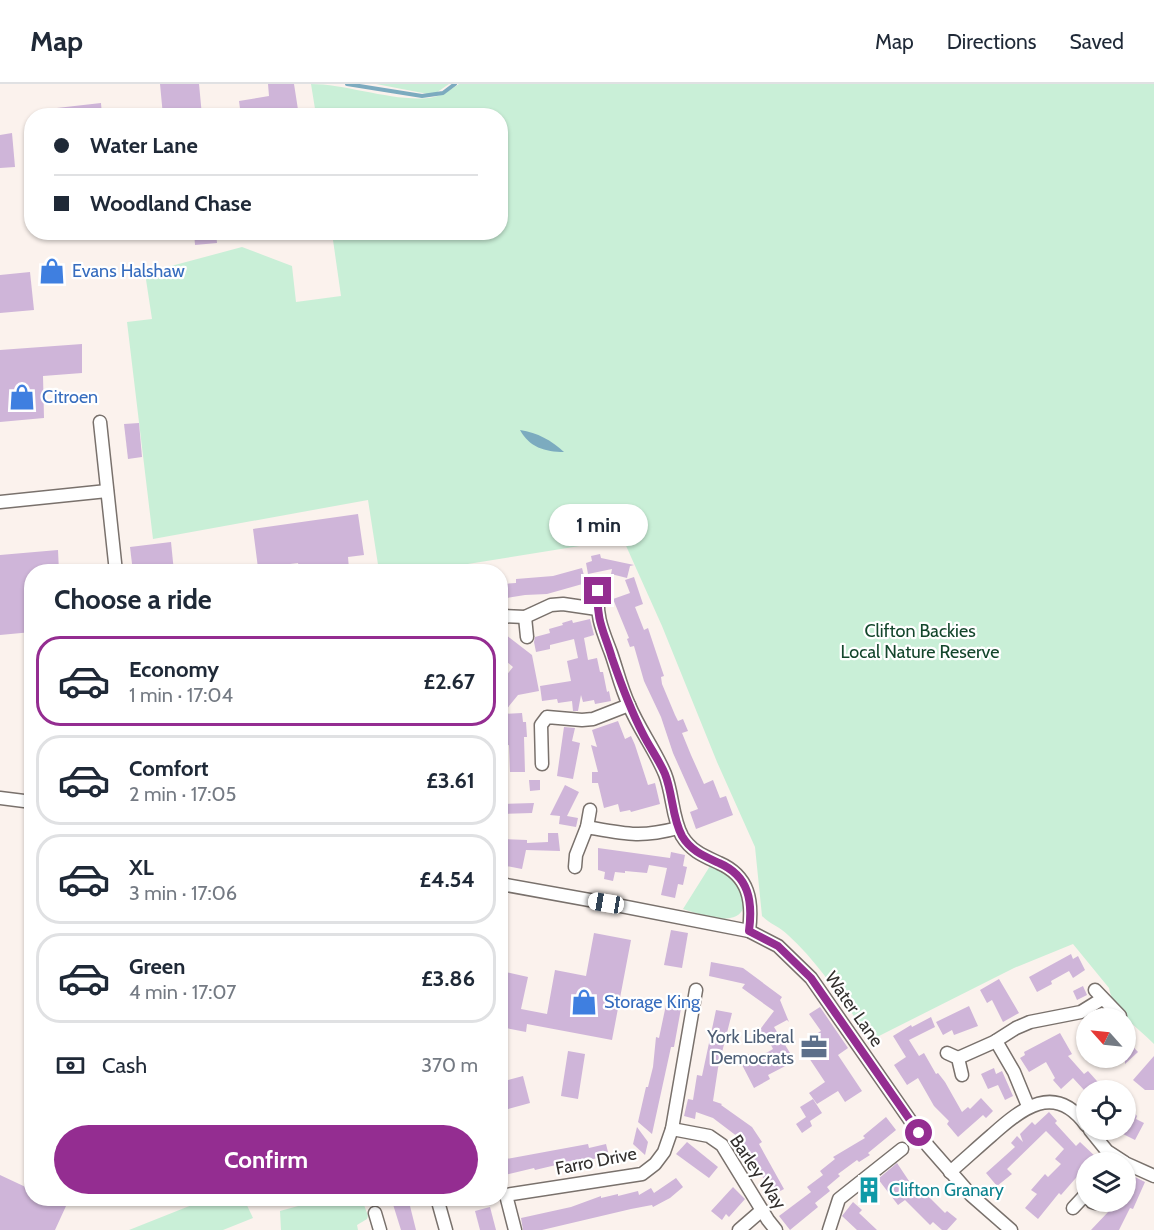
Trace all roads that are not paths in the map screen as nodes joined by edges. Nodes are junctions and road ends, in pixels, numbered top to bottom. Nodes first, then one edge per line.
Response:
1 (100, 422) dead end
2 (107, 491) junction
3 (0, 502) edge
4 (115, 564) edge
5 (598, 591) dead end
6 (597, 609) junction
7 (508, 616) edge
8 (525, 617) junction
9 (527, 637) dead end
10 (629, 705) junction
11 (542, 764) dead end
12 (0, 798) edge
13 (24, 801) edge
14 (590, 810) dead end
15 (587, 827) junction
16 (678, 828) junction
17 (575, 867) dead end
18 (508, 885) edge
19 (749, 931) junction
20 (696, 990) dead end
21 (1085, 1008) edge
22 (1112, 1008) edge
23 (1076, 1013) edge
24 (996, 1041) junction
25 (962, 1075) dead end
26 (1028, 1106) junction
27 (1076, 1112) edge
28 (672, 1129) junction
29 (1098, 1140) edge
30 (902, 1149) dead end
31 (1108, 1152) edge
32 (1136, 1169) edge
33 (950, 1172) junction
34 (1154, 1176) edge
35 (508, 1195) edge
36 (508, 1203) edge
37 (439, 1206) edge
38 (1076, 1206) edge
39 (1073, 1208) dead end
40 (762, 1210) junction
41 (375, 1213) dead end
42 (378, 1230) edge
43 (446, 1230) edge
44 (515, 1230) edge
45 (739, 1230) edge
46 (776, 1230) edge
47 (829, 1230) edge
48 (1010, 1230) edge

1 - 2 street
2 - 3 street
2 - 4 street
5 - 6 street
6 - 8 street
6 - 10 street
7 - 8 street
8 - 9 street
10 - 11 street
10 - 16 street
12 - 13 street
14 - 15 street
15 - 16 street
15 - 17 street
16 - 19 street
18 - 19 street, Water Lane
19 - 33 street, Water Lane
20 - 28 street, Farro Drive
21 - 22 street
23 - 24 street
24 - 25 street
24 - 26 street
26 - 27 street
26 - 33 street
28 - 35 street, Farro Drive
28 - 40 street, Barley Way
29 - 31 street
30 - 47 street
32 - 34 street
33 - 48 street, Water Lane
36 - 44 street, Farro Drive
37 - 43 street
38 - 39 street
40 - 45 street
40 - 46 street, Barley Way
41 - 42 street

